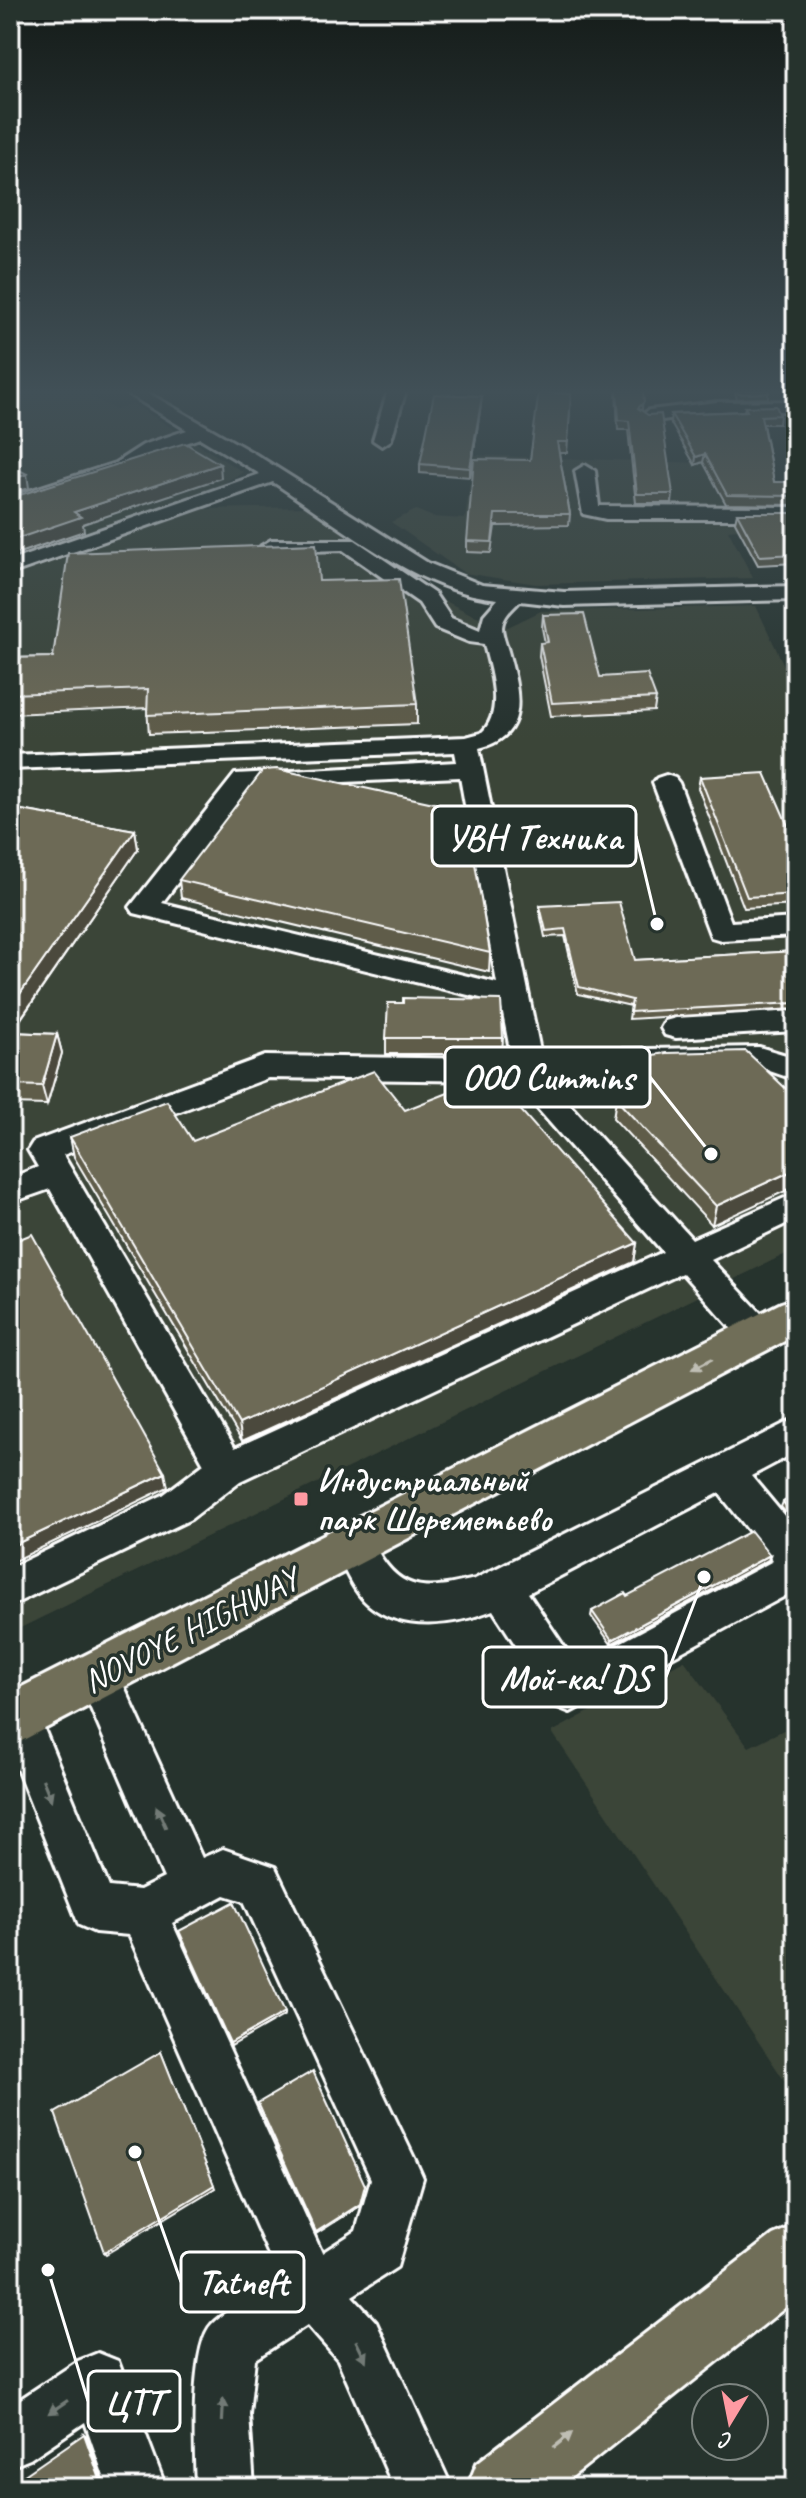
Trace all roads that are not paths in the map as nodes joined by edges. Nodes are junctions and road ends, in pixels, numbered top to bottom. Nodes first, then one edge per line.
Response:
1 (185, 507) edge
2 (324, 507) edge
3 (590, 507) edge
4 (796, 513) edge
5 (256, 547) edge
6 (10, 568) edge
7 (796, 593) edge
8 (513, 596) junction
9 (493, 637) junction
10 (468, 757) junction
11 (10, 762) edge
12 (666, 783) dead end
13 (796, 927) edge
14 (514, 997) junction
15 (796, 1021) edge
16 (676, 1028) dead end
17 (527, 1062) junction
18 (796, 1069) edge
19 (57, 1173) junction
20 (10, 1191) edge
21 (796, 1205) edge
22 (687, 1256) junction
23 (777, 1325) edge
24 (796, 1434) edge
25 (227, 1469) junction
26 (724, 1471) junction
27 (353, 1545) junction
28 (796, 1560) edge
29 (796, 1569) edge
30 (500, 1586) junction
31 (10, 1588) edge
32 (98, 1676) junction
33 (14, 1719) edge
34 (192, 1889) junction
35 (143, 1913) junction
36 (796, 2258) edge
37 (312, 2291) junction
38 (10, 2439) edge
39 (137, 2488) edge
40 (225, 2488) edge
41 (423, 2488) edge
42 (502, 2488) edge

1 - 6 street
2 - 8 street
3 - 4 street
5 - 9 street
7 - 8 street
8 - 9 street
9 - 10 street
10 - 11 street
10 - 14 street
10 - 14 street
12 - 13 street
14 - 17 street
15 - 16 street
17 - 18 street
17 - 19 street
17 - 22 street
19 - 20 street
19 - 25 street
21 - 22 street
22 - 23 street
22 - 25 street
23 -> 27 main road, NOVOYE HIGHWAY
24 - 26 street
25 - 31 street
26 - 28 street
26 - 30 street
27 - 30 street
27 - 32 main road, NOVOYE HIGHWAY
29 - 30 street
32 - 33 main road, NOVOYE HIGHWAY
34 -> 32 street
33 -> 35 street
34 - 35 street
34 - 37 street
35 - 37 street
42 -> 36 main road
40 -> 37 street
37 -> 41 street
39 -> 38 street

